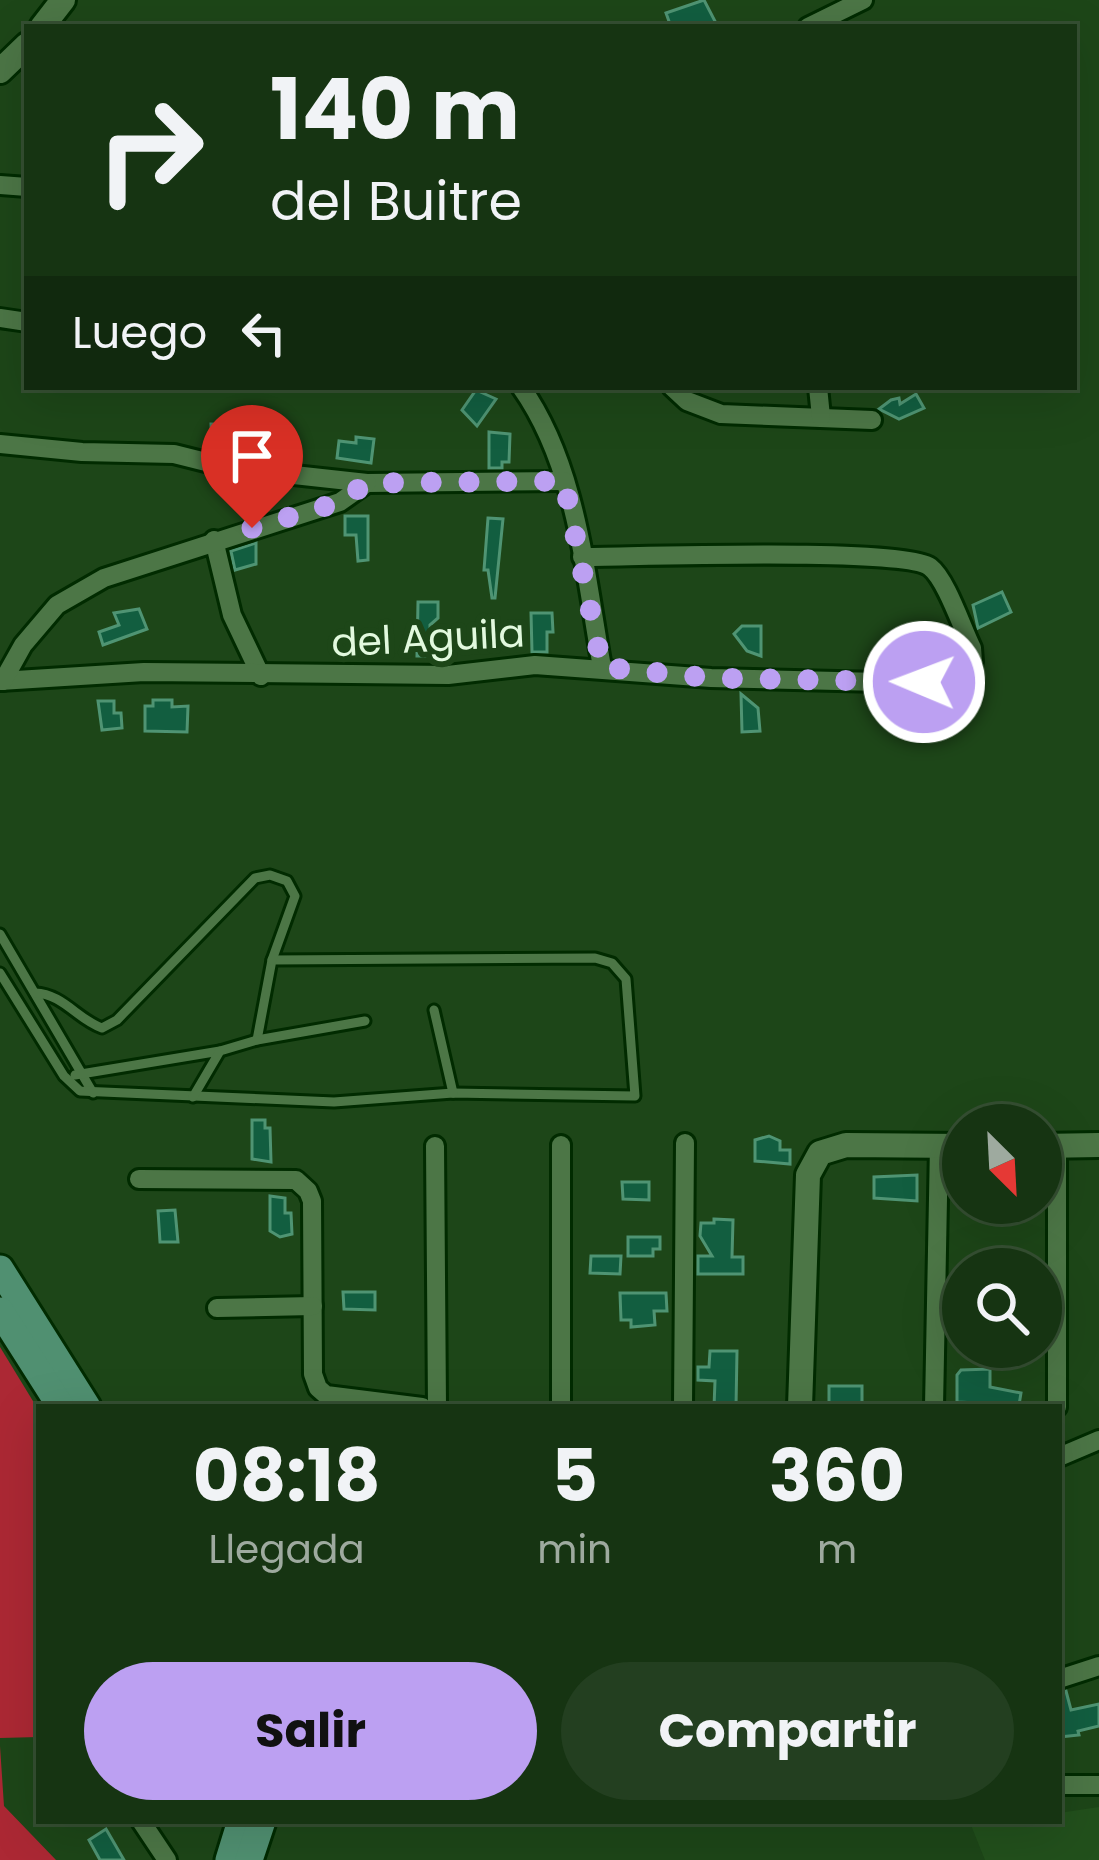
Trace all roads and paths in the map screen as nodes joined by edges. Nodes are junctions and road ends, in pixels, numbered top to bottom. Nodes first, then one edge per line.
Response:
1 (63, 0) edge
2 (863, 0) edge
3 (44, 24) edge
4 (814, 24) edge
5 (24, 48) edge
6 (0, 71) edge
7 (523, 390) edge
8 (675, 390) edge
9 (818, 390) edge
10 (821, 416) junction
11 (872, 420) dead end
12 (0, 444) edge
13 (564, 481) junction
14 (367, 483) junction
15 (214, 540) junction
16 (582, 557) junction
17 (602, 667) junction
18 (261, 676) junction
19 (2, 681) edge
20 (0, 934) edge
21 (272, 960) junction
22 (0, 973) edge
23 (35, 993) junction
24 (434, 1010) dead end
25 (365, 1021) dead end
26 (257, 1040) junction
27 (220, 1052) junction
28 (80, 1074) junction
29 (64, 1076) junction
30 (93, 1093) junction
31 (453, 1093) junction
32 (193, 1097) junction
33 (685, 1143) dead end
34 (561, 1144) dead end
35 (1099, 1145) edge
36 (435, 1146) dead end
37 (942, 1146) edge
38 (1062, 1146) edge
39 (140, 1178) dead end
40 (946, 1224) edge
41 (1051, 1224) edge
42 (0, 1269) edge
43 (313, 1306) junction
44 (217, 1308) dead end
45 (0, 1311) edge
46 (59, 1404) edge
47 (85, 1404) edge
48 (398, 1404) edge
49 (437, 1404) edge
50 (561, 1404) edge
51 (683, 1404) edge
52 (800, 1404) edge
53 (934, 1404) edge
54 (1057, 1404) edge
55 (1099, 1440) edge
56 (1062, 1456) edge
57 (1099, 1666) edge
58 (1062, 1678) edge
59 (1099, 1784) edge
60 (1062, 1785) edge
61 (143, 1824) edge
62 (240, 1824) edge
63 (261, 1824) edge
64 (166, 1860) edge
65 (229, 1860) edge
66 (249, 1860) edge

1 - 3 street
2 - 4 street
5 - 6 street
7 - 13 street
8 - 10 street
9 - 10 street
10 - 11 street
12 - 14 street
13 - 14 street
13 - 16 street
14 - 15 street
15 - 18 street
15 - 19 street
16 - 17 street
16 - 17 street, del Aguila
17 - 18 street, del Aguila
18 - 19 street, del Aguila
20 - 23 lane
21 - 23 lane
21 - 26 lane
21 - 31 lane
22 - 29 lane
23 - 28 lane
24 - 31 lane
25 - 26 lane
26 - 27 lane
27 - 28 lane
27 - 32 lane
28 - 29 lane
28 - 30 lane
29 - 30 lane
30 - 32 lane
31 - 32 lane
33 - 51 street
34 - 50 street
35 - 38 street
36 - 49 street
37 - 52 street
39 - 43 street
40 - 53 street
41 - 54 street
42 - 47 main road
43 - 44 street
43 - 48 street
45 - 46 main road
55 - 56 street
57 - 58 street
59 - 60 street
61 - 64 street
62 - 65 main road
63 - 66 main road

